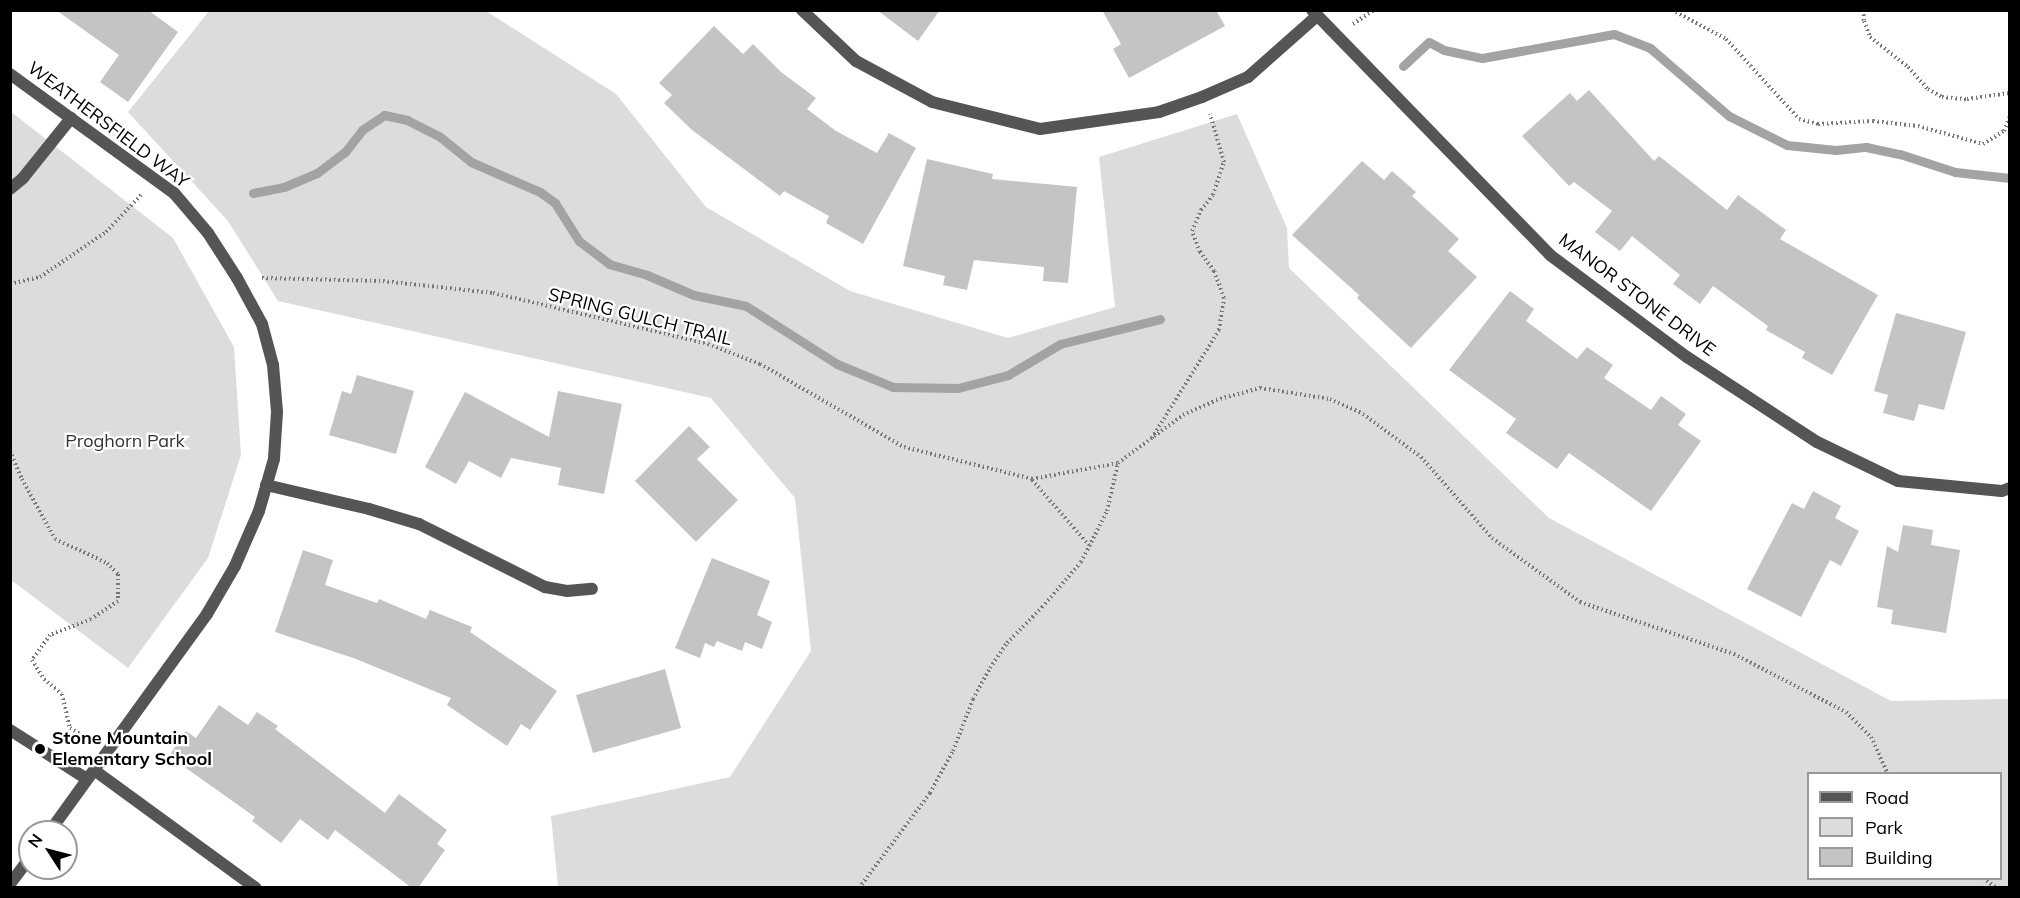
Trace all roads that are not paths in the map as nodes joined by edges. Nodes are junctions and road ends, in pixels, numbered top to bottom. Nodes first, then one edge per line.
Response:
1 (802, 10) edge
2 (1315, 14) edge
3 (10, 74) edge
4 (71, 118) junction
5 (10, 189) edge
6 (266, 485) junction
7 (2010, 488) edge
8 (592, 589) dead end
9 (10, 730) edge
10 (90, 775) junction
11 (58, 820) edge
12 (256, 888) edge

1 - 2 street
2 - 7 street, MANOR STONE DRIVE
3 - 4 street, WEATHERSFIELD WAY
4 - 5 street
4 - 6 street, WEATHERSFIELD WAY
6 - 8 street
6 - 10 street, WEATHERSFIELD WAY
9 - 10 street
10 - 11 street, WEATHERSFIELD WAY
10 - 12 street

